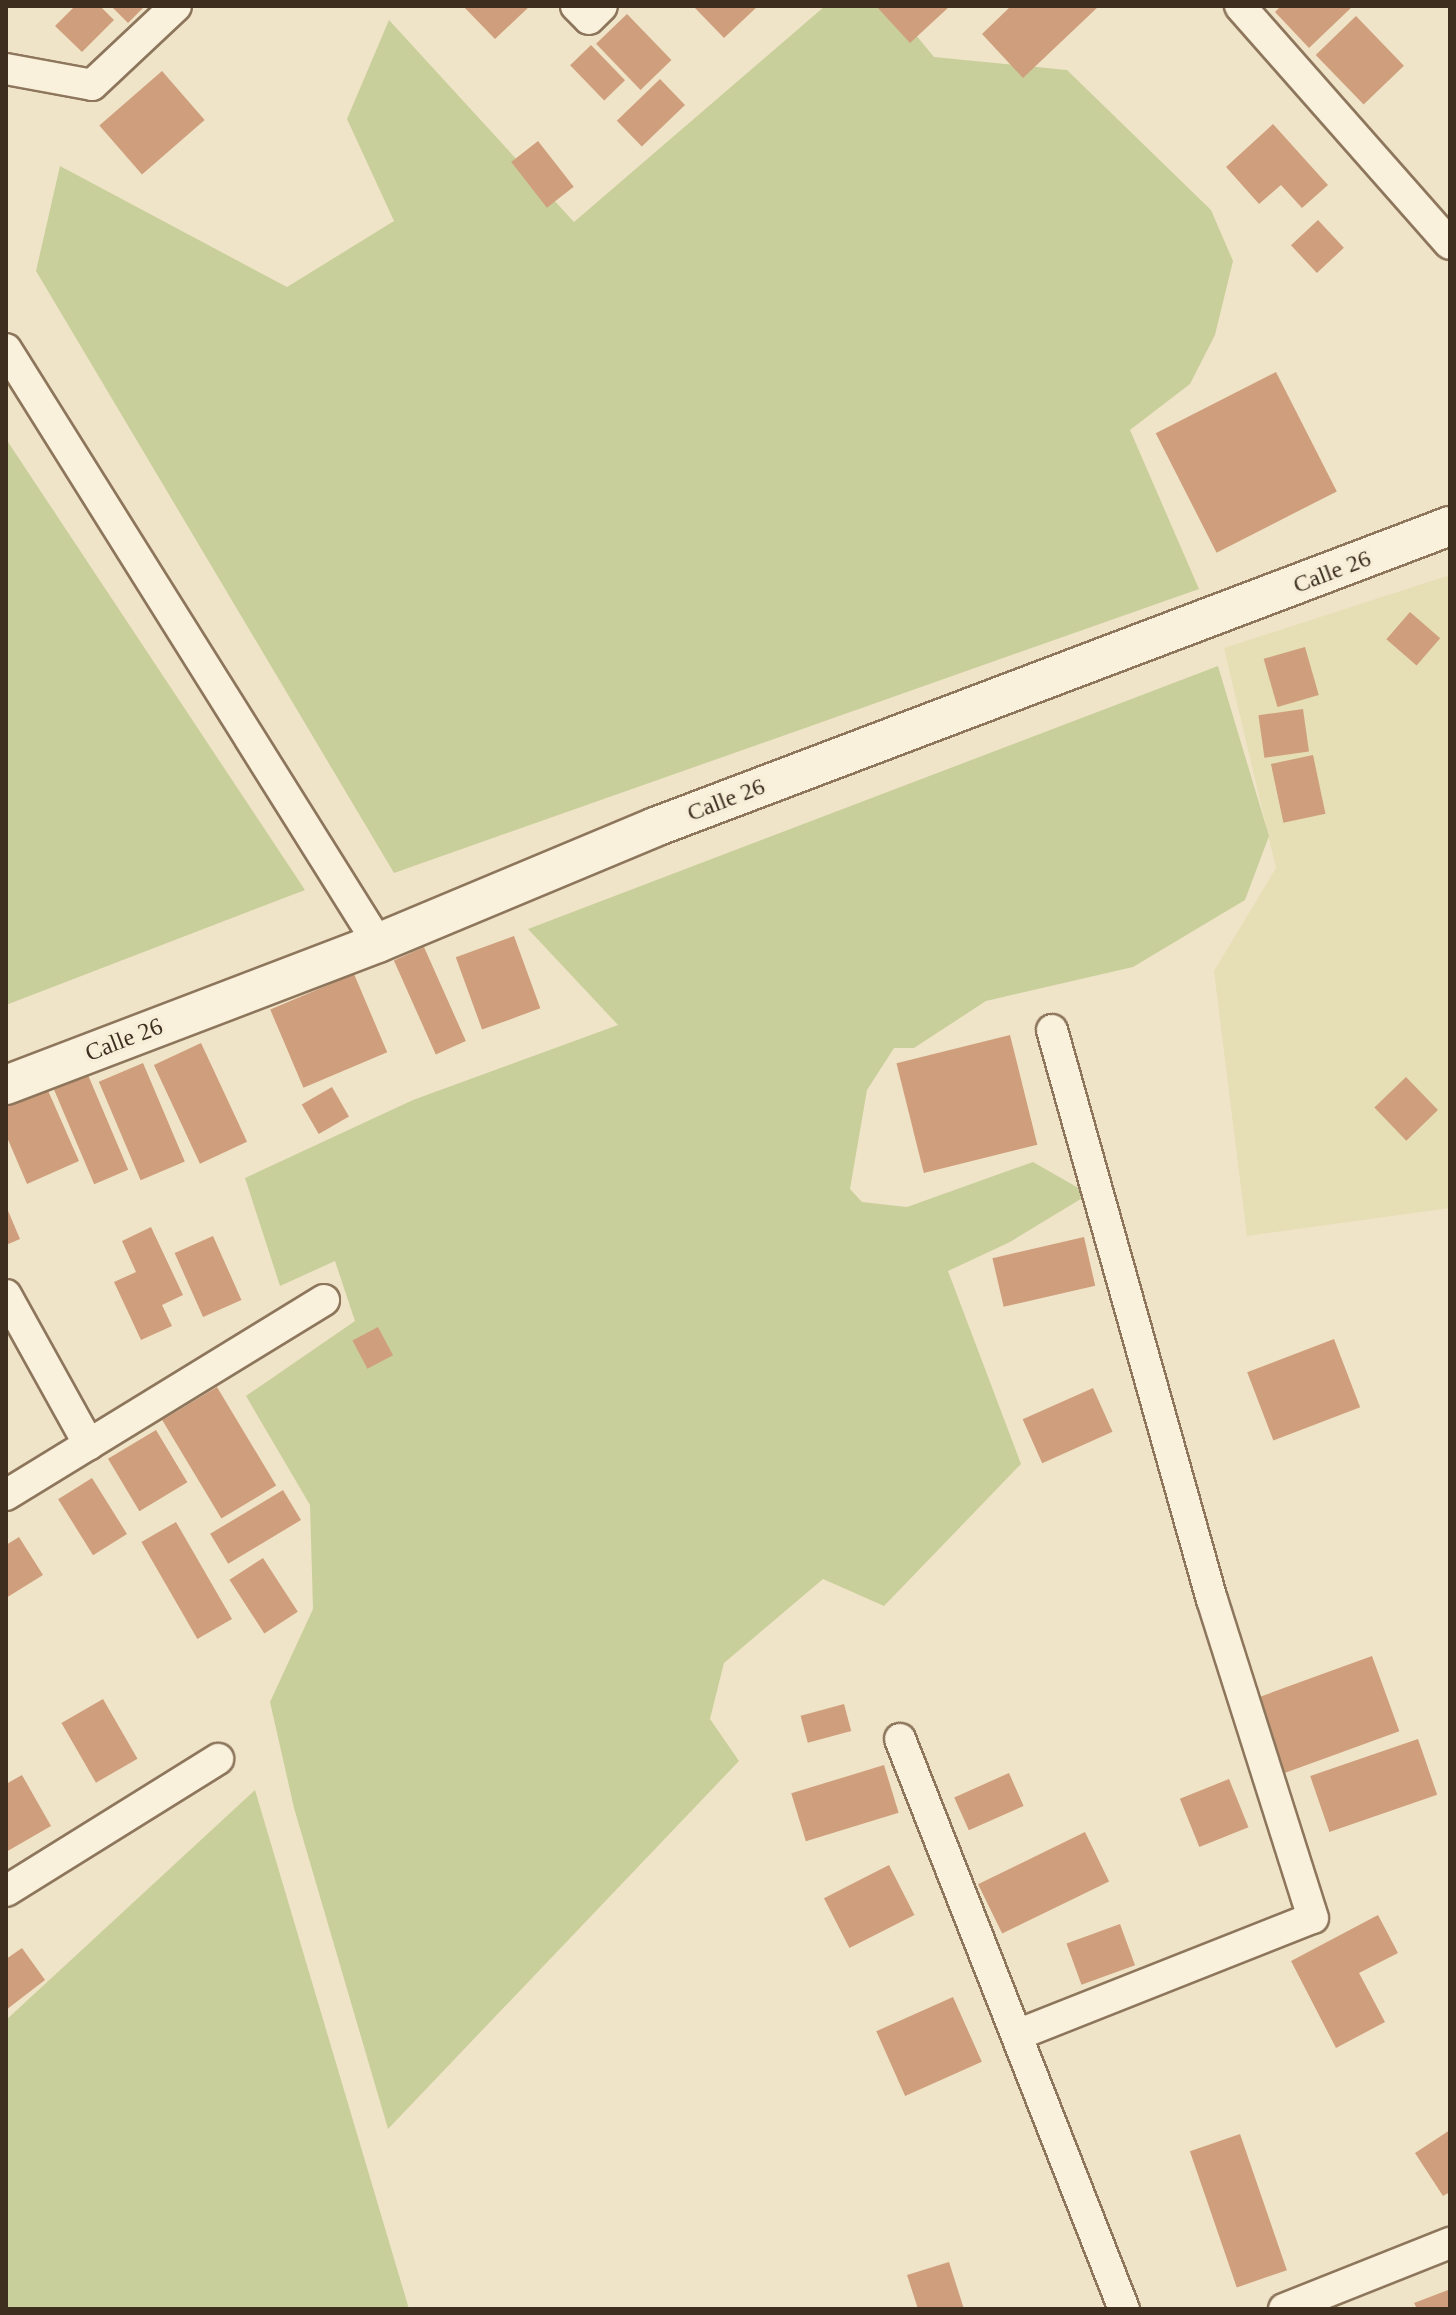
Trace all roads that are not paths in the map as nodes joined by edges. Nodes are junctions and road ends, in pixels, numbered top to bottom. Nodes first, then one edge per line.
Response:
1 (176, 6) edge
2 (576, 6) edge
3 (602, 6) edge
4 (1240, 6) edge
5 (6, 69) edge
6 (1450, 244) edge
7 (6, 349) edge
8 (1450, 526) edge
9 (378, 943) junction
10 (1052, 1030) dead end
11 (6, 1085) edge
12 (6, 1295) edge
13 (324, 1300) dead end
14 (89, 1445) junction
15 (6, 1495) edge
16 (900, 1739) dead end
17 (218, 1759) dead end
18 (6, 1891) edge
19 (1017, 2035) junction
20 (1450, 2243) edge
21 (1124, 2309) edge
22 (1284, 2309) edge

1 - 5 street
2 - 3 street
4 - 6 street
7 - 9 street
8 - 9 street, Calle 26
9 - 11 street, Calle 26
10 - 19 street
12 - 14 street
13 - 14 street
14 - 15 street
16 - 19 street
17 - 18 street
19 - 21 street
20 - 22 street

